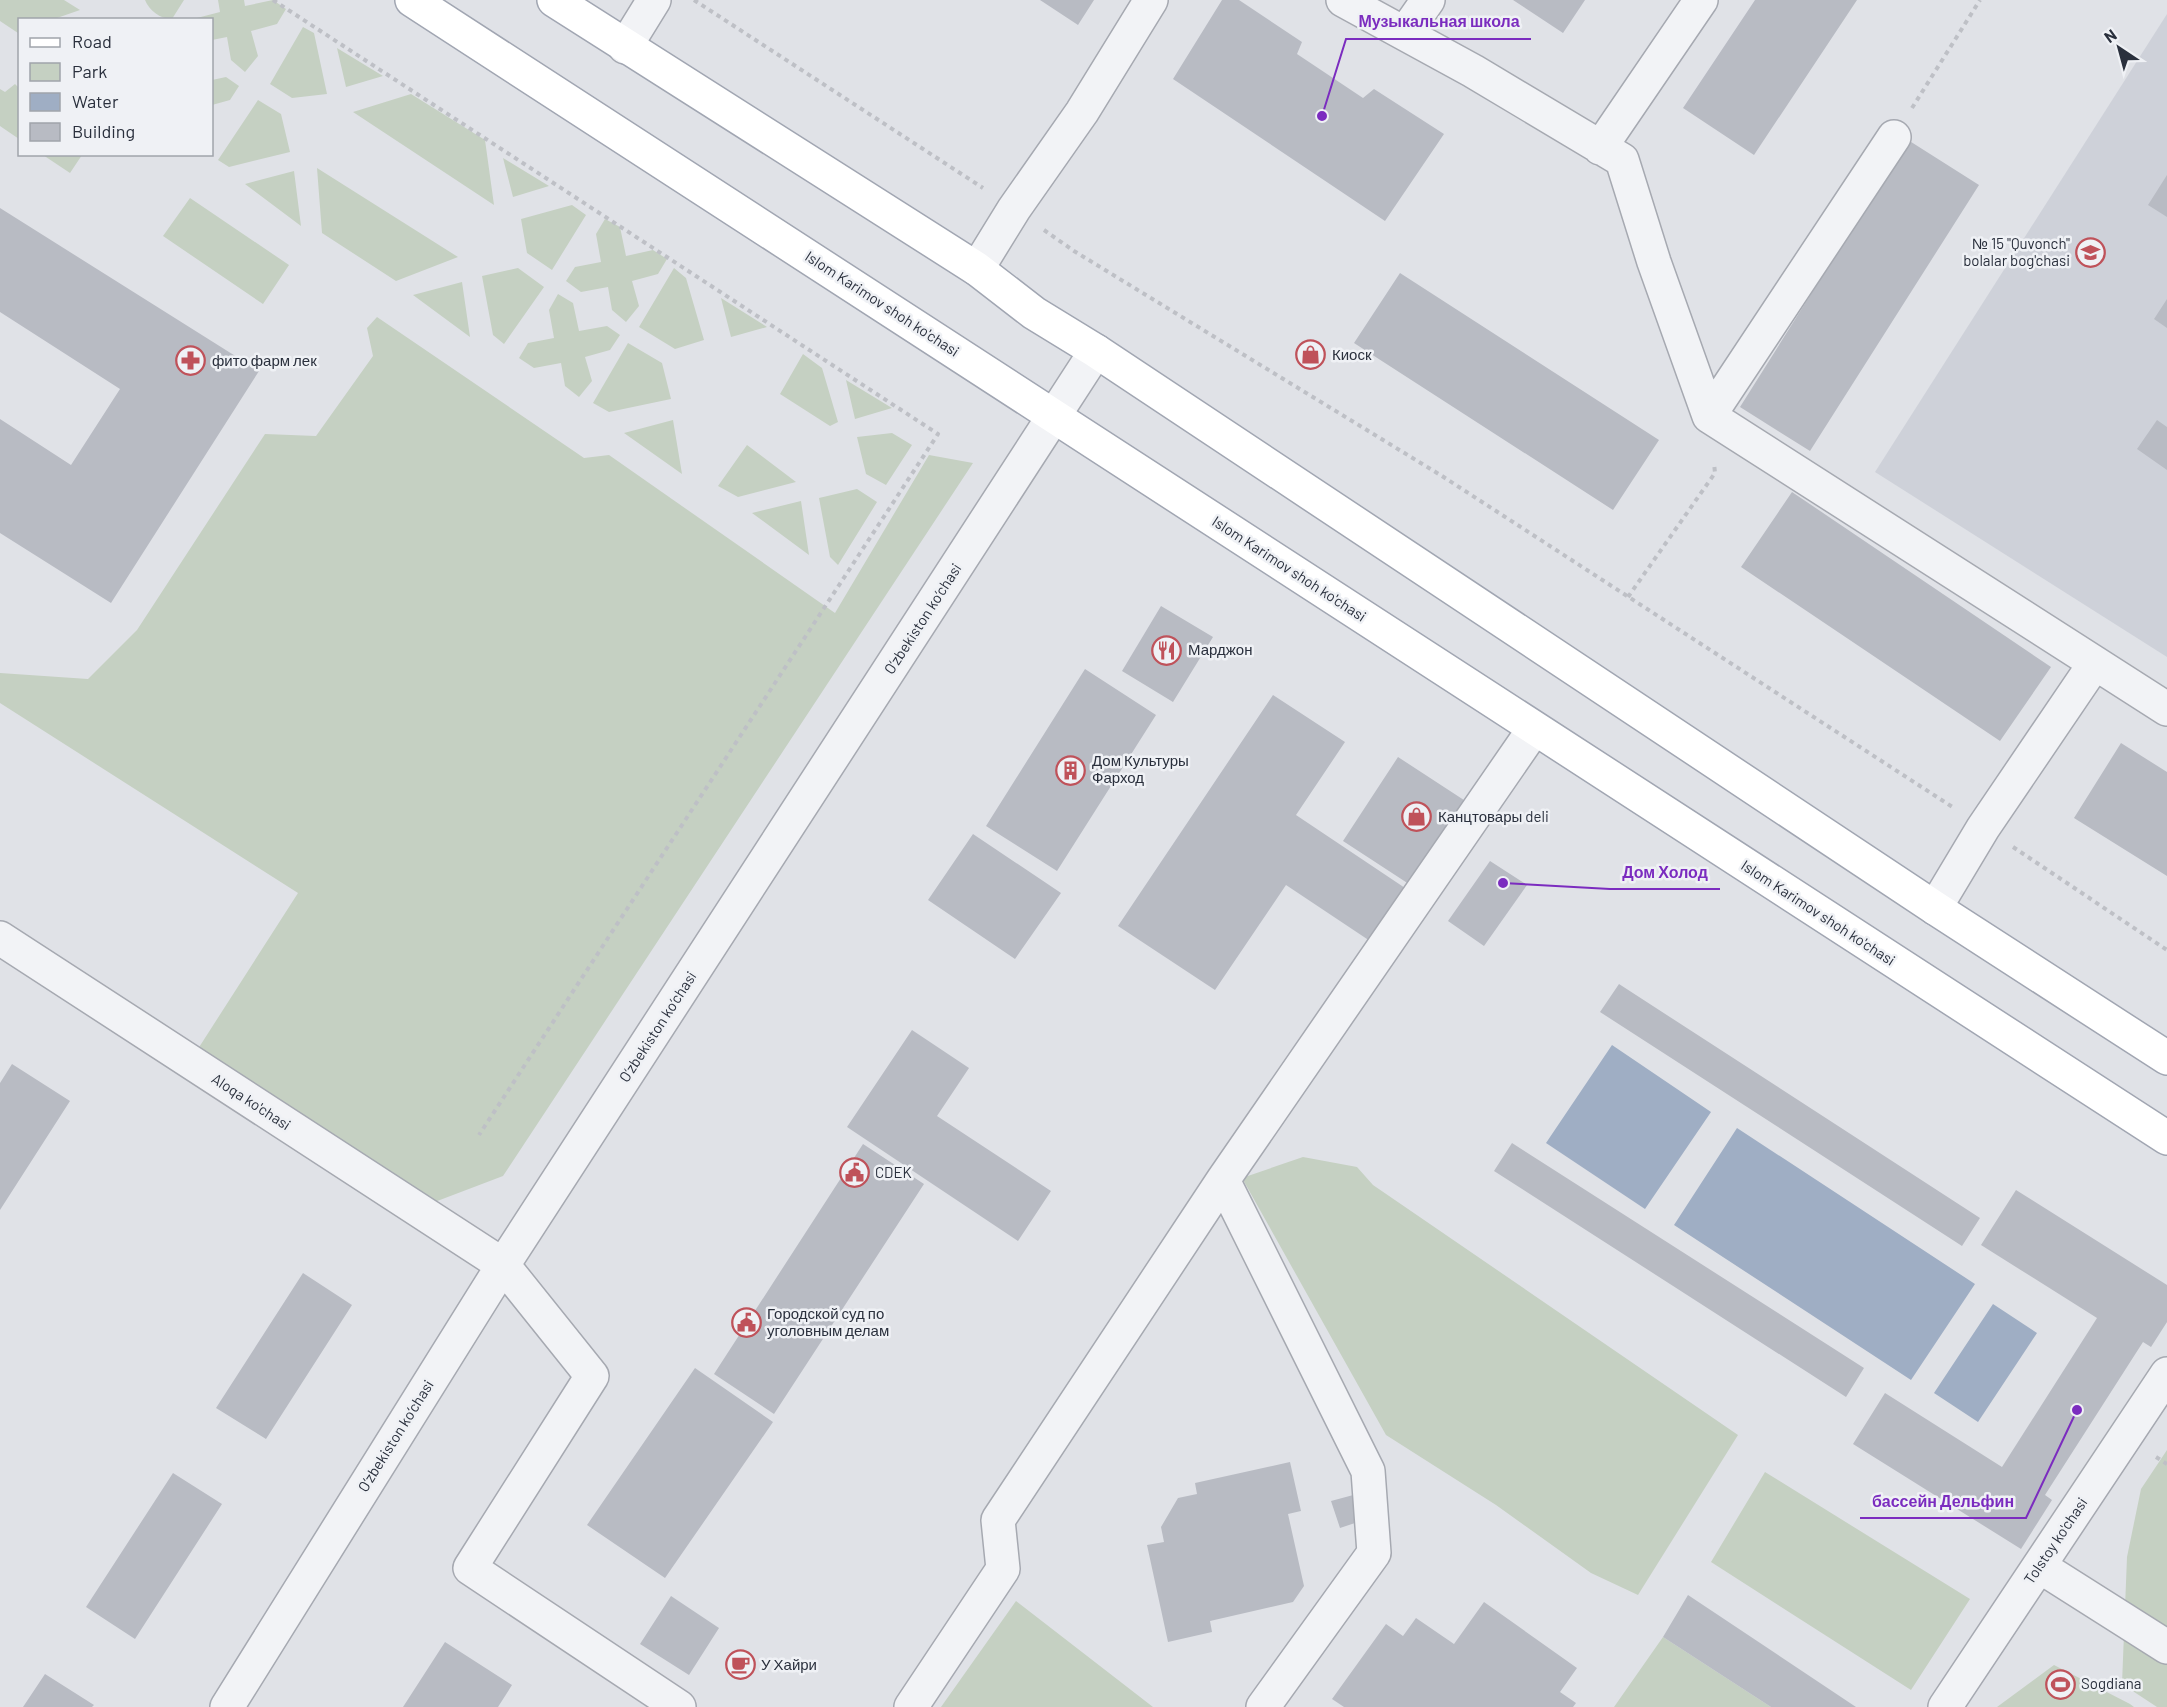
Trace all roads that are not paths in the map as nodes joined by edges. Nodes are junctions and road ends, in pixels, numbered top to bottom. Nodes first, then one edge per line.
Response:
1 (412, 0) edge
2 (554, 0) edge
3 (654, 0) edge
4 (1151, 0) edge
5 (1343, 0) edge
6 (1428, 0) edge
7 (1701, 0) edge
8 (1405, 33) junction
9 (625, 47) junction
10 (1894, 137) road end
11 (1600, 148) junction
12 (977, 269) junction
13 (1096, 351) junction
14 (1055, 416) junction
15 (1709, 416) junction
16 (2095, 663) junction
17 (2167, 709) edge
18 (1534, 729) junction
19 (1935, 908) junction
20 (0, 938) edge
21 (2167, 1058) edge
22 (2167, 1138) edge
23 (1223, 1180) junction
24 (503, 1265) junction
25 (2167, 1374) edge
26 (2039, 1566) junction
27 (2167, 1647) edge
28 (227, 1707) edge
29 (679, 1707) edge
30 (911, 1707) edge
31 (1263, 1707) edge
32 (1945, 1707) edge

1 - 14 main road, Islom Karimov shoh ko'chasi
2 - 9 main road
3 - 9 street
4 - 12 street
5 - 8 street
6 - 8 street
7 - 11 street
8 - 11 street
9 - 12 main road
10 - 15 street
11 - 15 street
12 - 13 main road
13 - 14 street, O‘zbekiston ko‘chasi
13 - 19 main road
14 - 18 main road, Islom Karimov shoh ko'chasi
14 - 24 street, O‘zbekiston ko‘chasi
15 - 16 street
16 - 17 street
16 - 19 street
18 - 22 main road, Islom Karimov shoh ko'chasi
18 - 23 street
19 - 21 main road
20 - 24 street, Aloqa ko'chasi
23 - 30 street
23 - 31 street
24 - 28 street, O‘zbekiston ko‘chasi
24 - 29 street, Aloqa ko'chasi
25 - 26 street, Tolstoy ko'chasi
26 - 27 street
26 - 32 street, Tolstoy ko'chasi

